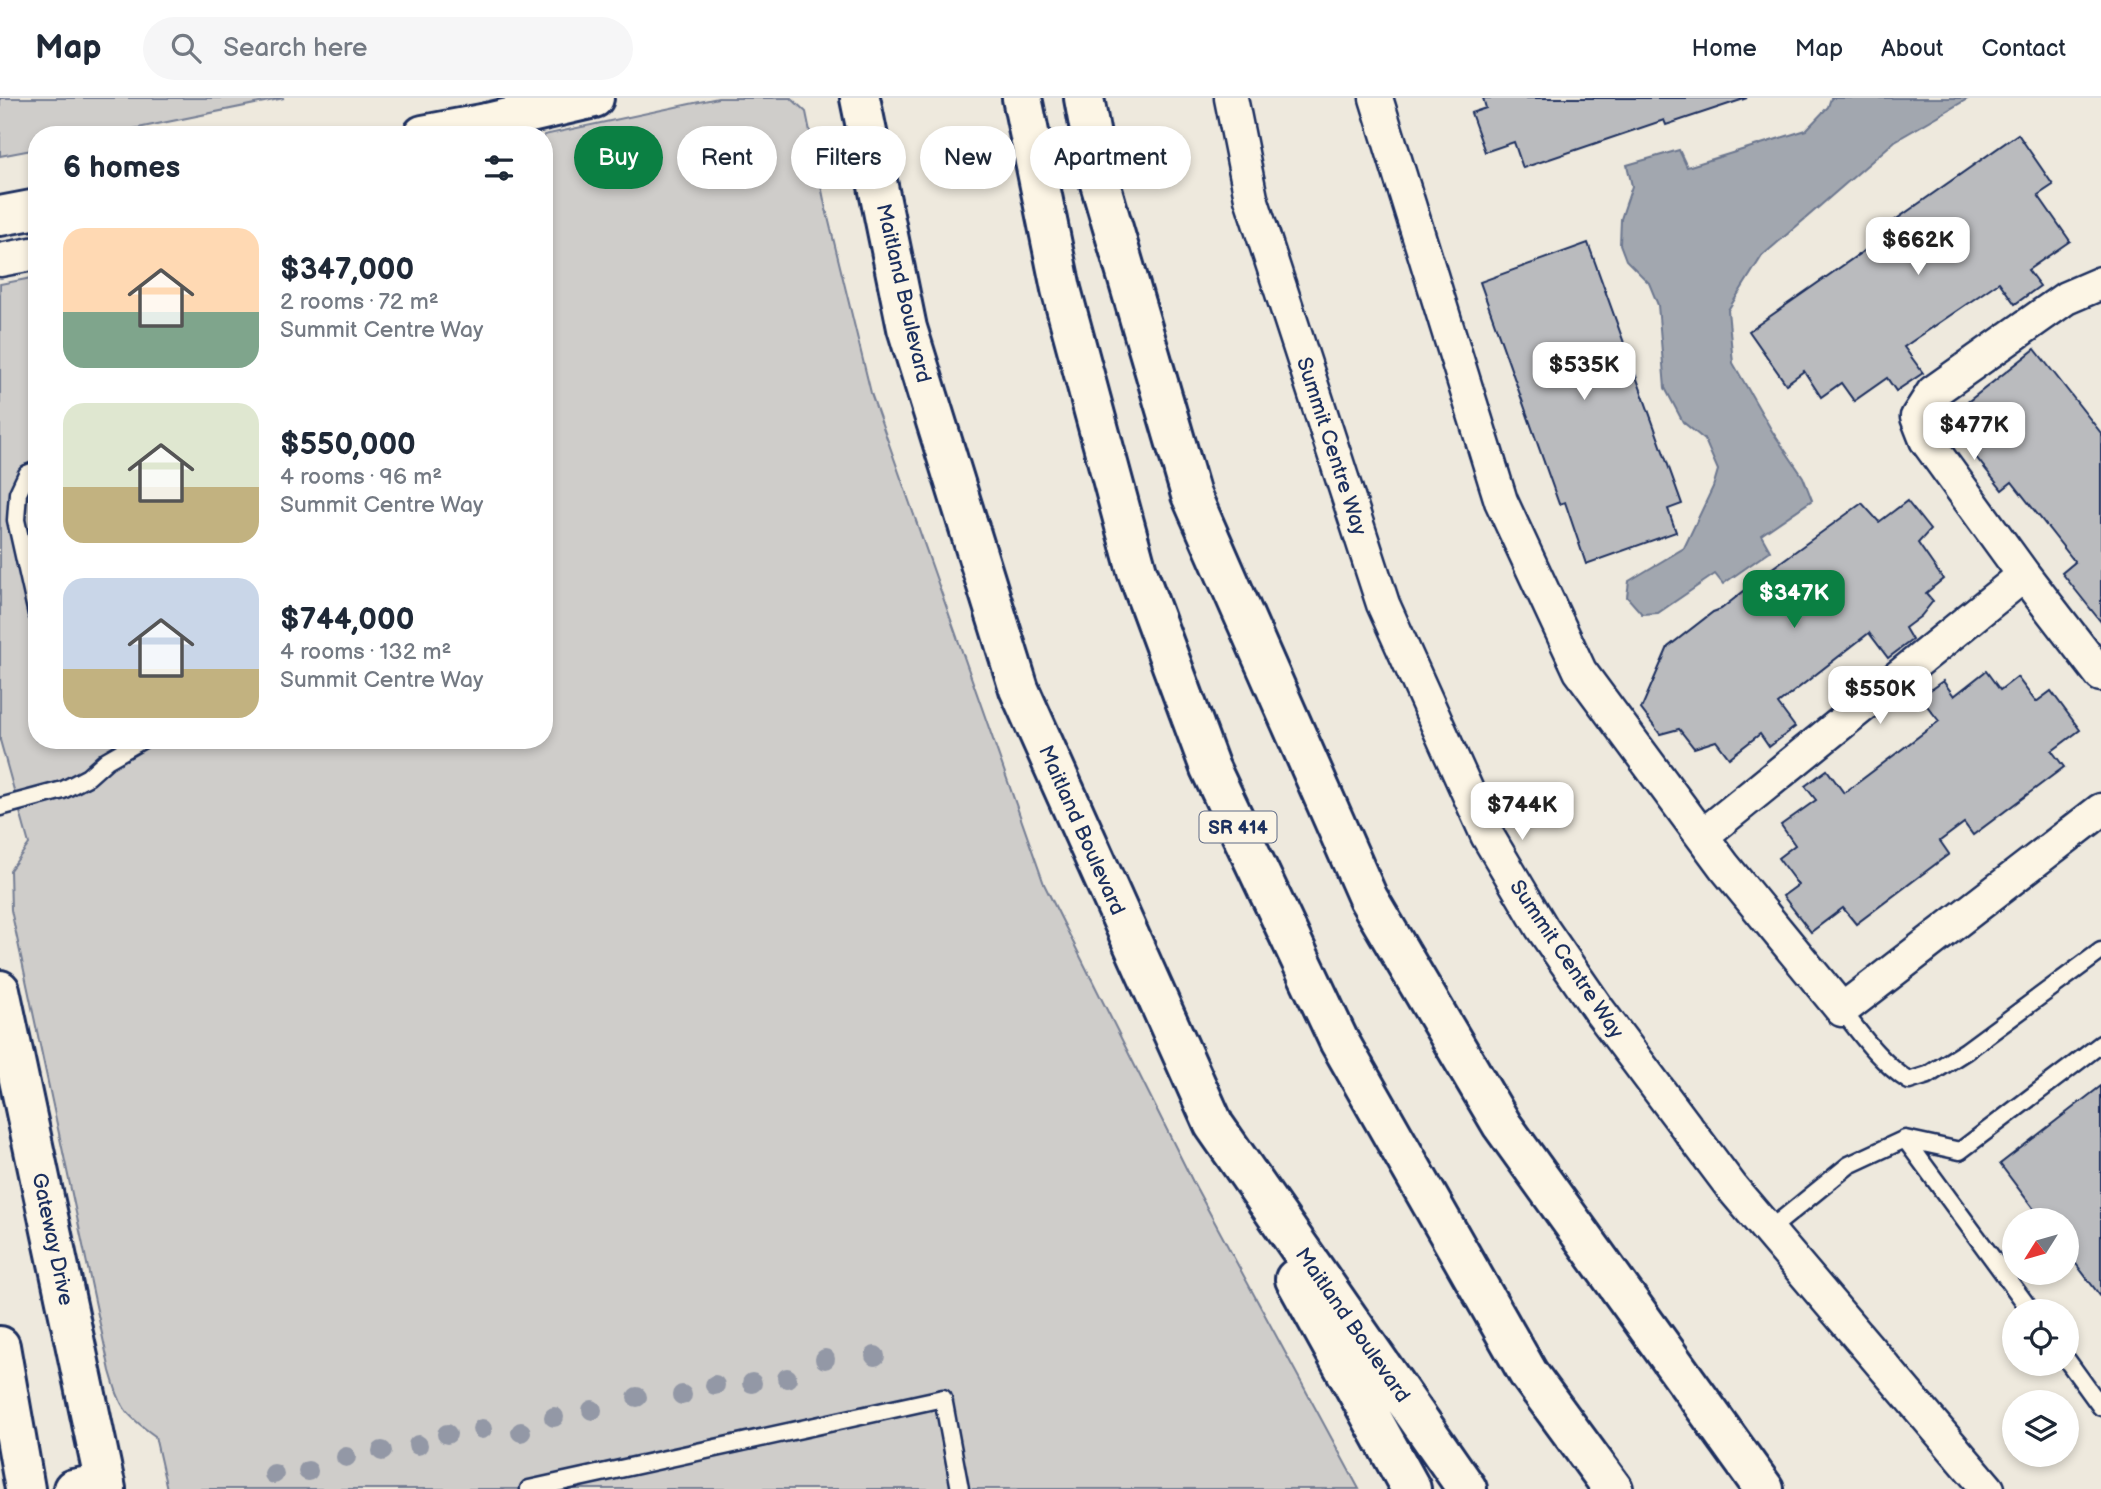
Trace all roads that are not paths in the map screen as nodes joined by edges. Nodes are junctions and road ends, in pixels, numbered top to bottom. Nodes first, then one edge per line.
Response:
1 (594, 98) edge
2 (860, 98) edge
3 (1022, 98) edge
4 (1084, 98) edge
5 (1231, 98) edge
6 (1376, 98) edge
7 (498, 126) edge
8 (28, 211) edge
9 (0, 216) edge
10 (28, 255) edge
11 (0, 260) edge
12 (2101, 283) edge
13 (28, 474) edge
14 (28, 574) edge
15 (2024, 575) junction
16 (2101, 675) edge
17 (126, 749) edge
18 (0, 807) edge
19 (2101, 810) edge
20 (1702, 836) junction
21 (2101, 951) edge
22 (0, 990) edge
23 (1842, 1010) junction
24 (2101, 1044) edge
25 (1214, 1125) junction
26 (1905, 1139) junction
27 (1769, 1230) junction
28 (2022, 1299) edge
29 (0, 1346) edge
30 (2079, 1376) edge
31 (2101, 1407) edge
32 (94, 1487) edge
33 (25, 1489) edge
34 (529, 1489) edge
35 (960, 1489) edge
36 (1411, 1489) edge
37 (1467, 1489) edge
38 (1613, 1489) edge
39 (1764, 1489) edge
40 (1988, 1489) edge

1 - 7 main road
2 - 25 main road, Maitland Boulevard
3 - 38 main road, SR 414
4 - 39 main road
5 - 27 street, Summit Centre Way
6 - 20 street
8 - 9 main road
10 - 11 street
12 - 15 street
13 - 14 lane
15 - 16 street
15 - 20 street
17 - 18 lane
19 - 23 street
20 - 23 street
21 - 23 lane
22 - 32 main road, Gateway Drive
24 - 26 lane
25 - 36 main road
25 - 37 main road, Maitland Boulevard
26 - 27 lane
26 - 28 lane
27 - 40 street, Summit Centre Way
29 - 33 main road
30 - 31 lane
34 - 35 lane

